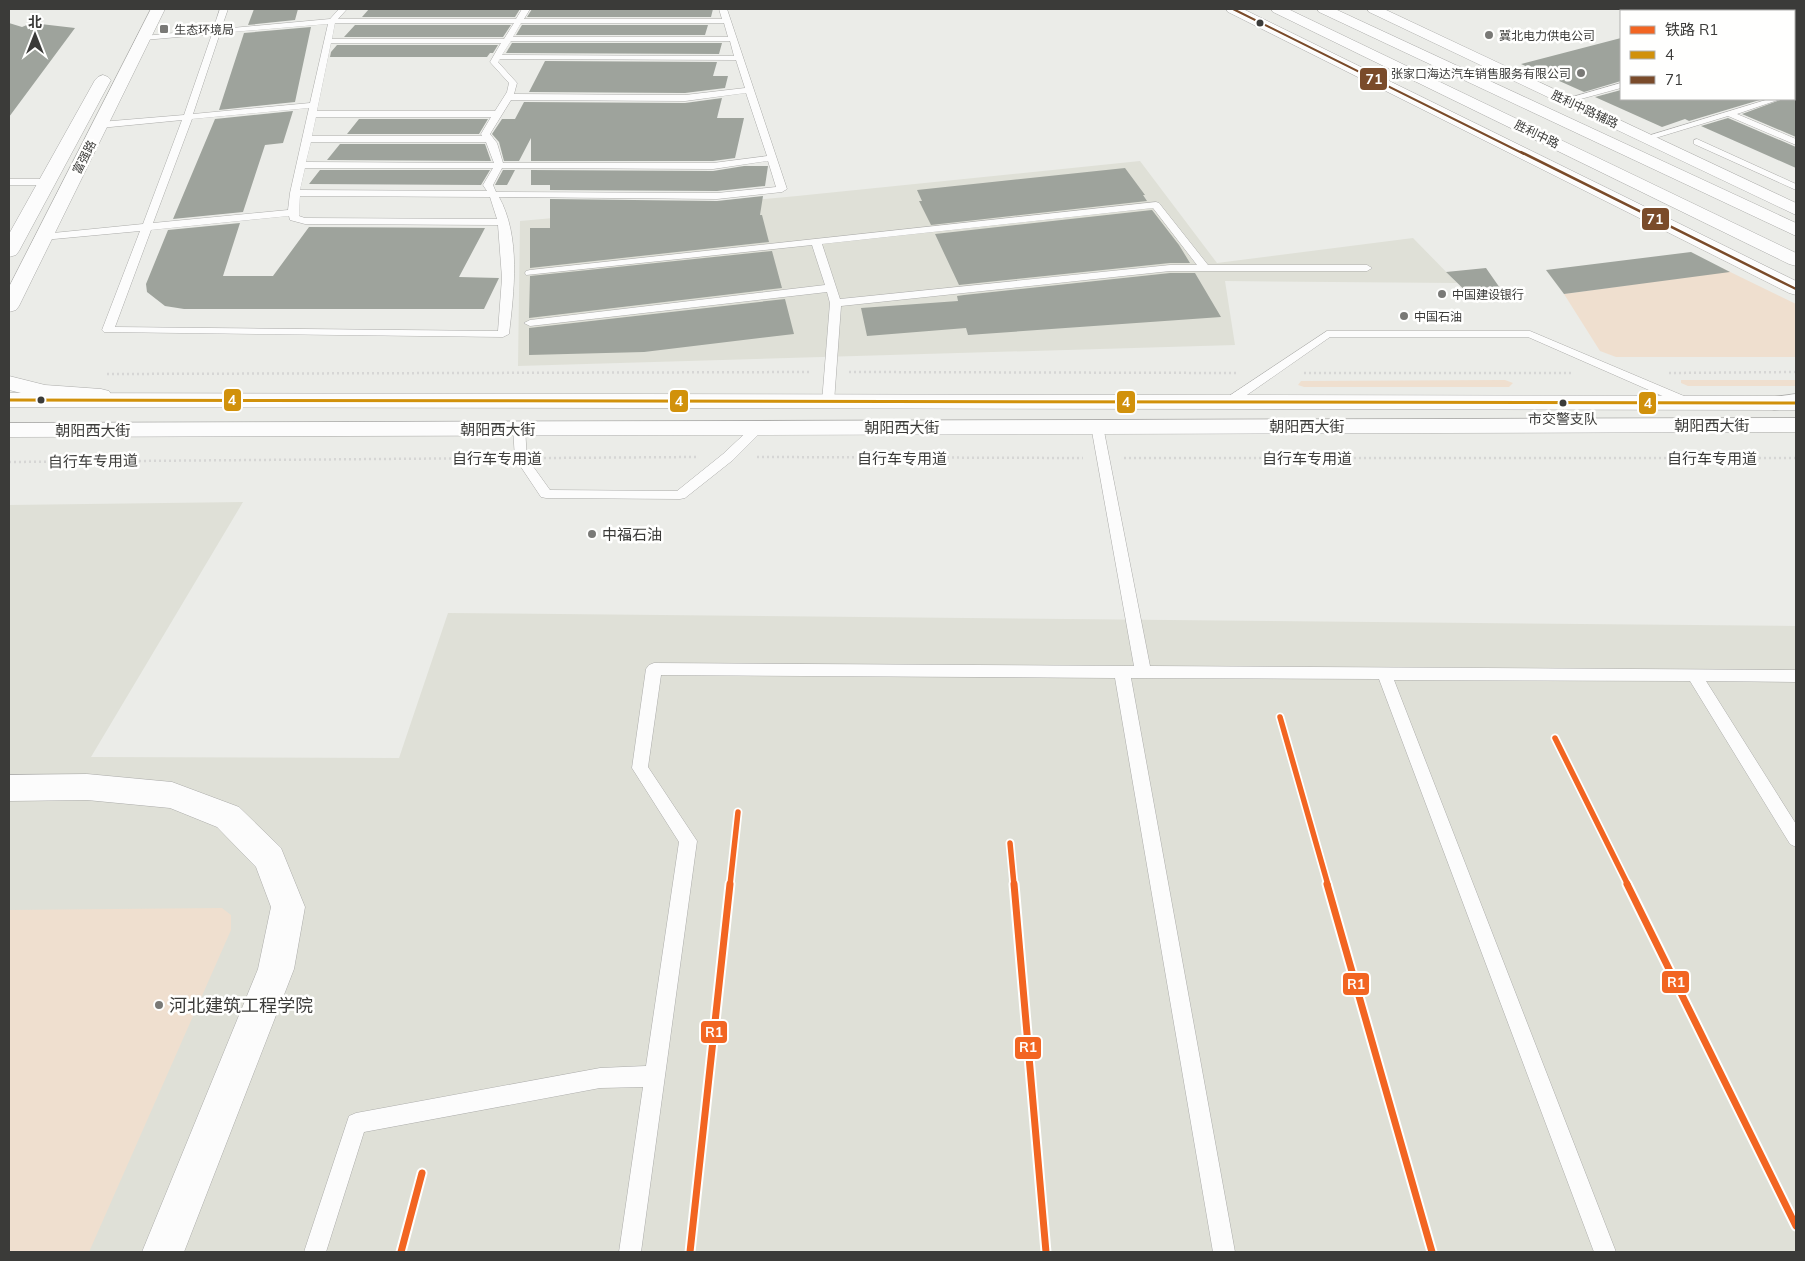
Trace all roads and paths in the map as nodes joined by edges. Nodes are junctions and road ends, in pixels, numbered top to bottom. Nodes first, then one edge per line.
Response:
1 (158, 9) edge
2 (224, 9) edge
3 (343, 9) edge
4 (526, 9) edge
5 (722, 9) edge
6 (1233, 9) edge
7 (1278, 9) edge
8 (1324, 9) edge
9 (1376, 9) edge
10 (1342, 17) junction
11 (332, 21) junction
12 (518, 21) junction
13 (726, 21) junction
14 (215, 32) junction
15 (144, 38) junction
16 (732, 38) junction
17 (507, 40) junction
18 (328, 41) junction
19 (497, 57) junction
20 (738, 58) junction
21 (112, 62) dead end
22 (1620, 86) edge
23 (749, 90) junction
24 (507, 97) junction
25 (1566, 100) junction
26 (1775, 100) edge
27 (314, 109) junction
28 (497, 114) junction
29 (1730, 114) junction
30 (188, 117) junction
31 (100, 125) junction
32 (1646, 138) junction
33 (307, 139) junction
34 (488, 139) junction
35 (1698, 142) dead end
36 (1796, 142) edge
37 (1674, 152) junction
38 (771, 158) junction
39 (1646, 160) junction
40 (301, 165) junction
41 (1748, 165) junction
42 (498, 166) junction
43 (1613, 170) junction
44 (1719, 173) junction
45 (9, 182) edge
46 (47, 182) junction
47 (1580, 182) junction
48 (1796, 187) edge
49 (295, 193) junction
50 (494, 194) junction
51 (1796, 210) edge
52 (293, 213) junction
53 (502, 222) junction
54 (147, 227) junction
55 (1796, 230) edge
56 (43, 237) junction
57 (816, 242) junction
58 (9, 251) edge
59 (1796, 260) edge
60 (1205, 268) junction
61 (1367, 268) dead end
62 (530, 273) dead end
63 (831, 288) junction
64 (1796, 290) edge
65 (836, 303) junction
66 (9, 306) edge
67 (530, 323) dead end
68 (830, 372) junction
69 (1796, 372) edge
70 (1271, 373) junction
71 (1619, 373) junction
72 (1668, 373) dead end
73 (100, 374) dead end
74 (9, 383) edge
75 (9, 400) edge
76 (160, 400) junction
77 (1230, 400) junction
78 (828, 402) junction
79 (1687, 402) junction
80 (1796, 402) edge
81 (1796, 425) edge
82 (1097, 426) junction
83 (519, 428) junction
84 (758, 428) junction
85 (11, 429) edge
86 (728, 457) junction
87 (521, 458) junction
88 (1104, 458) junction
89 (1796, 458) edge
90 (9, 462) edge
91 (1122, 672) junction
92 (1143, 672) junction
93 (1384, 673) junction
94 (1694, 675) junction
95 (1796, 676) edge
96 (9, 788) edge
97 (1796, 839) edge
98 (655, 1076) junction
99 (163, 1252) edge
100 (315, 1252) edge
101 (630, 1252) edge
102 (1224, 1252) edge
103 (1604, 1252) edge

1 - 15 main road, 富强路
2 - 14 lane
3 - 11 lane
4 - 12 lane
5 - 13 lane
6 - 47 main road
7 - 43 main road, 胜利中路
8 - 10 main road, 胜利中路
9 - 10 main road
9 - 25 main road, 胜利中路辅路
10 - 39 main road, 胜利中路
11 - 12 lane
11 - 14 lane
11 - 18 lane
12 - 13 lane
12 - 17 lane
13 - 16 lane
14 - 15 lane
14 - 30 lane
15 - 31 main road, 富强路
16 - 17 lane
16 - 20 lane
17 - 18 lane
17 - 19 lane
18 - 27 lane
19 - 20 lane
19 - 24 lane
20 - 23 lane
21 - 46 main road, 富强路
22 - 25 lane
23 - 24 lane
23 - 38 lane
24 - 28 lane
25 - 32 main road, 胜利中路辅路
26 - 29 lane
27 - 28 lane
27 - 30 lane
27 - 33 lane
28 - 34 lane
29 - 32 lane
29 - 36 lane
30 - 31 lane
30 - 54 lane
31 - 56 main road, 富强路
32 - 37 main road, 胜利中路辅路
33 - 34 lane
33 - 40 lane
34 - 42 lane
35 - 41 lane
37 - 39 main road
37 - 44 main road, 胜利中路辅路
38 - 42 lane
38 - 50 lane
39 - 43 main road
39 - 55 main road, 胜利中路
40 - 42 lane
40 - 49 lane
41 - 44 lane
41 - 48 lane
42 - 50 lane
43 - 47 main road
43 - 59 main road, 胜利中路
44 - 51 main road, 胜利中路辅路
45 - 46 lane
46 - 58 main road, 富强路
47 - 64 main road
49 - 50 lane
49 - 52 lane
50 - 53 lane
52 - 53 lane
52 - 54 lane
53 - 54 lane
54 - 56 lane
56 - 66 main road, 富强路
57 - 60 lane
57 - 62 lane
57 - 63 lane
60 - 61 lane
60 - 65 lane
63 - 65 lane
63 - 67 lane
65 - 68 lane
68 - 70 path
68 - 73 path
68 - 78 lane
69 - 72 path
70 - 71 path
70 - 71 lane
70 - 77 lane
71 - 79 lane
74 - 76 main road
75 - 76 main road, 朝阳西大街
76 - 78 main road, 朝阳西大街
77 - 78 main road, 朝阳西大街
77 - 79 main road, 朝阳西大街
79 - 80 main road, 朝阳西大街
81 - 82 main road, 朝阳西大街
82 - 84 main road, 朝阳西大街
82 - 88 lane
83 - 84 main road, 朝阳西大街
83 - 85 main road, 朝阳西大街
83 - 87 lane
84 - 86 lane
86 - 87 path, 自行车专用道
86 - 87 lane
86 - 88 path, 自行车专用道
87 - 90 path, 自行车专用道
88 - 89 path, 自行车专用道
88 - 92 lane
91 - 92 lane
91 - 98 lane
91 - 102 lane
92 - 93 lane
93 - 94 lane
93 - 103 lane
94 - 95 lane
94 - 97 lane
96 - 99 main road
98 - 100 lane
98 - 101 lane

